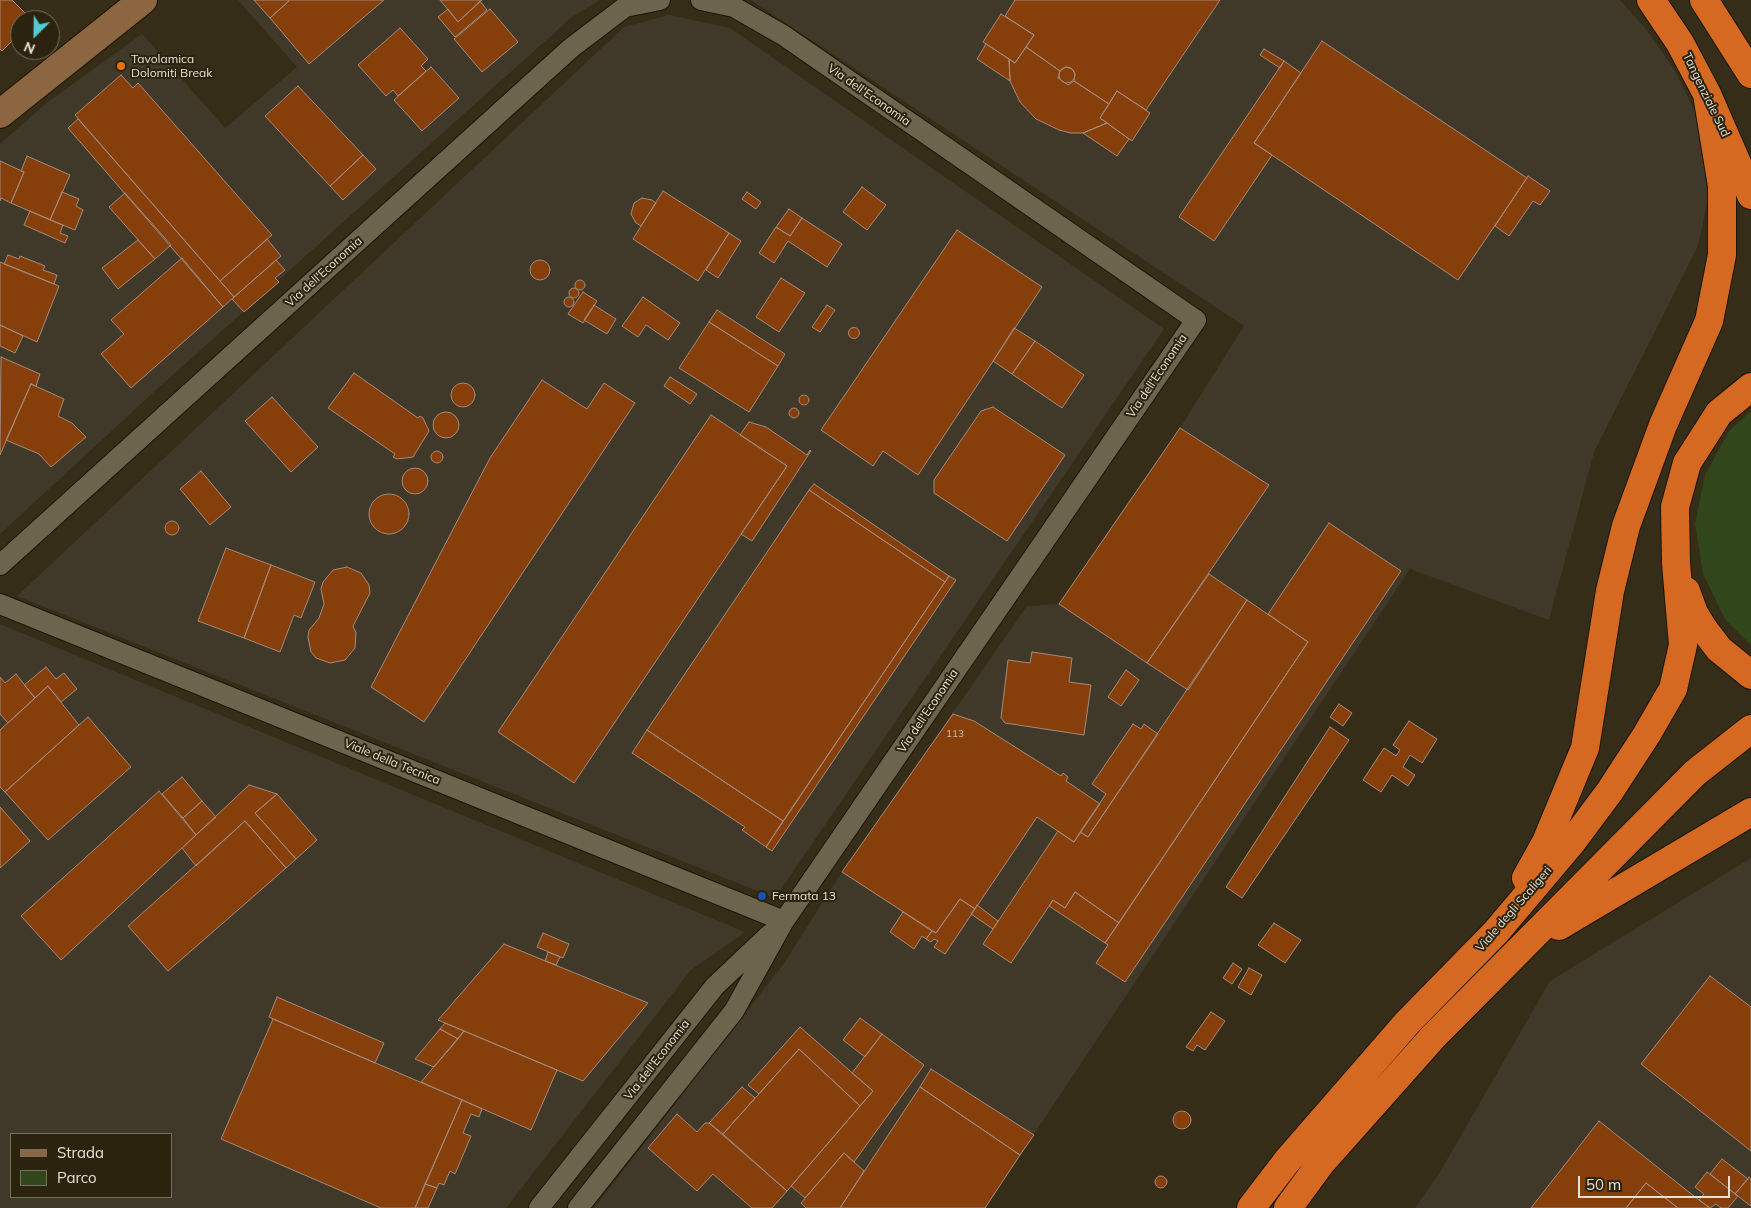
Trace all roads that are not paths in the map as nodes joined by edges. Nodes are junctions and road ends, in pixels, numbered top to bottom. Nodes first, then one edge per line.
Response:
1 (143, 0) edge
2 (660, 0) edge
3 (701, 0) edge
4 (1651, 0) edge
5 (1704, 0) edge
6 (1751, 74) edge
7 (1707, 94) junction
8 (0, 114) edge
9 (1751, 195) edge
10 (1751, 373) edge
11 (1744, 392) edge
12 (1676, 563) junction
13 (0, 565) edge
14 (0, 604) edge
15 (1751, 675) edge
16 (1751, 729) edge
17 (1751, 812) edge
18 (784, 921) junction
19 (1496, 932) junction
20 (1521, 950) junction
21 (539, 1208) edge
22 (578, 1208) edge
23 (1251, 1208) edge
24 (1288, 1208) edge

1 - 8 main road
2 - 13 street, Via dell'Economia
3 - 18 street, Via dell'Economia
4 - 7 highway, Tangenziale Sud
5 - 6 highway
7 - 9 highway, Tangenziale Sud
7 - 19 highway
10 - 11 highway
11 - 12 highway, Viale degli Scaligeri
12 - 15 highway, Viale degli Scaligeri
12 - 19 highway, Viale degli Scaligeri
14 - 18 street, Viale della Tecnica
16 - 20 highway
17 - 20 highway
18 - 21 street, Via dell'Economia
18 - 22 street, Via dell'Economia
19 - 23 highway, Viale degli Scaligeri
20 - 24 highway

